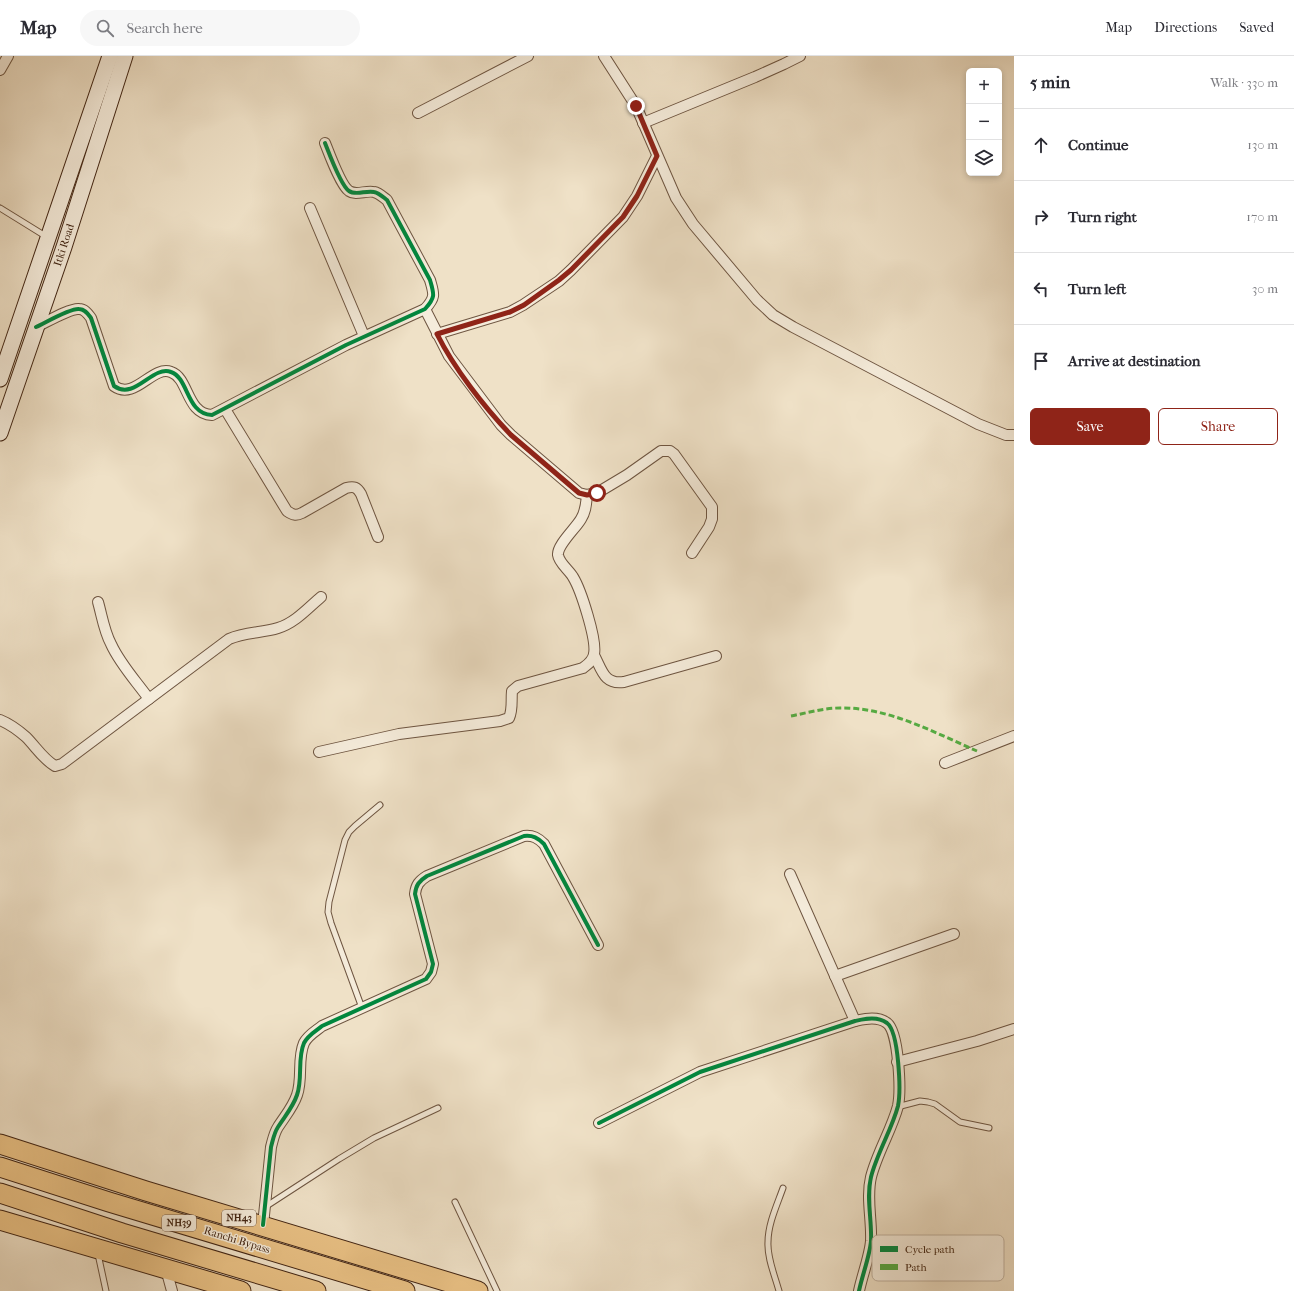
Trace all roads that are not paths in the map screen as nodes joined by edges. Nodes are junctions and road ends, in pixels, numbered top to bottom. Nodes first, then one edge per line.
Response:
1 (110, 56) edge
2 (125, 56) edge
3 (528, 56) edge
4 (604, 56) edge
5 (800, 56) edge
6 (418, 113) dead end
7 (643, 123) junction
8 (325, 143) dead end
9 (657, 156) junction
10 (0, 208) edge
11 (310, 208) dead end
12 (48, 238) junction
13 (425, 309) junction
14 (36, 327) junction
15 (437, 334) junction
16 (364, 336) junction
17 (0, 379) edge
18 (225, 408) junction
19 (0, 433) edge
20 (1014, 435) edge
21 (587, 495) junction
22 (378, 537) dead end
23 (692, 553) dead end
24 (321, 597) dead end
25 (98, 602) dead end
26 (594, 655) junction
27 (716, 656) dead end
28 (149, 699) junction
29 (0, 720) edge
30 (1014, 736) edge
31 (319, 752) dead end
32 (945, 763) dead end
33 (380, 805) dead end
34 (790, 874) dead end
35 (954, 934) dead end
36 (598, 945) dead end
37 (835, 976) junction
38 (362, 1008) junction
39 (855, 1021) junction
40 (1014, 1029) edge
41 (897, 1062) junction
42 (897, 1107) junction
43 (438, 1108) dead end
44 (599, 1123) dead end
45 (989, 1128) dead end
46 (0, 1144) edge
47 (0, 1167) edge
48 (783, 1188) dead end
49 (0, 1193) edge
50 (455, 1202) dead end
51 (264, 1216) junction
52 (0, 1220) edge
53 (97, 1249) junction
54 (166, 1269) junction
55 (106, 1291) edge
56 (172, 1291) edge
57 (241, 1291) edge
58 (316, 1291) edge
59 (405, 1291) edge
60 (478, 1291) edge
61 (497, 1291) edge
62 (779, 1291) edge
63 (859, 1291) edge

1 - 12 main road
2 - 14 main road, Itki Road
3 - 6 street
4 - 7 street
5 - 7 street
7 - 9 street
8 - 13 street
9 - 15 street
9 - 20 street
10 - 12 lane
11 - 16 street
12 - 17 main road
13 - 15 street
13 - 16 street
14 - 18 street
14 - 19 main road, Itki Road
15 - 21 street
16 - 18 street
18 - 22 street
21 - 23 street
21 - 26 street
24 - 28 street
25 - 28 street
26 - 27 street
26 - 31 street
28 - 29 street
30 - 32 street
33 - 38 lane
34 - 37 street
35 - 37 street
36 - 38 street
37 - 39 street
38 - 51 street
39 - 41 street
39 - 44 street
40 - 41 street
41 - 42 street
42 - 45 lane
42 - 63 street
43 - 51 lane
46 - 51 highway, NH43
47 - 59 highway, Ranchi Bypass / NH39
48 - 62 lane
49 - 58 highway, NH39
50 - 61 lane
51 - 60 highway, NH43
52 - 53 highway
53 - 54 highway
53 - 55 lane
54 - 56 street
54 - 57 highway

